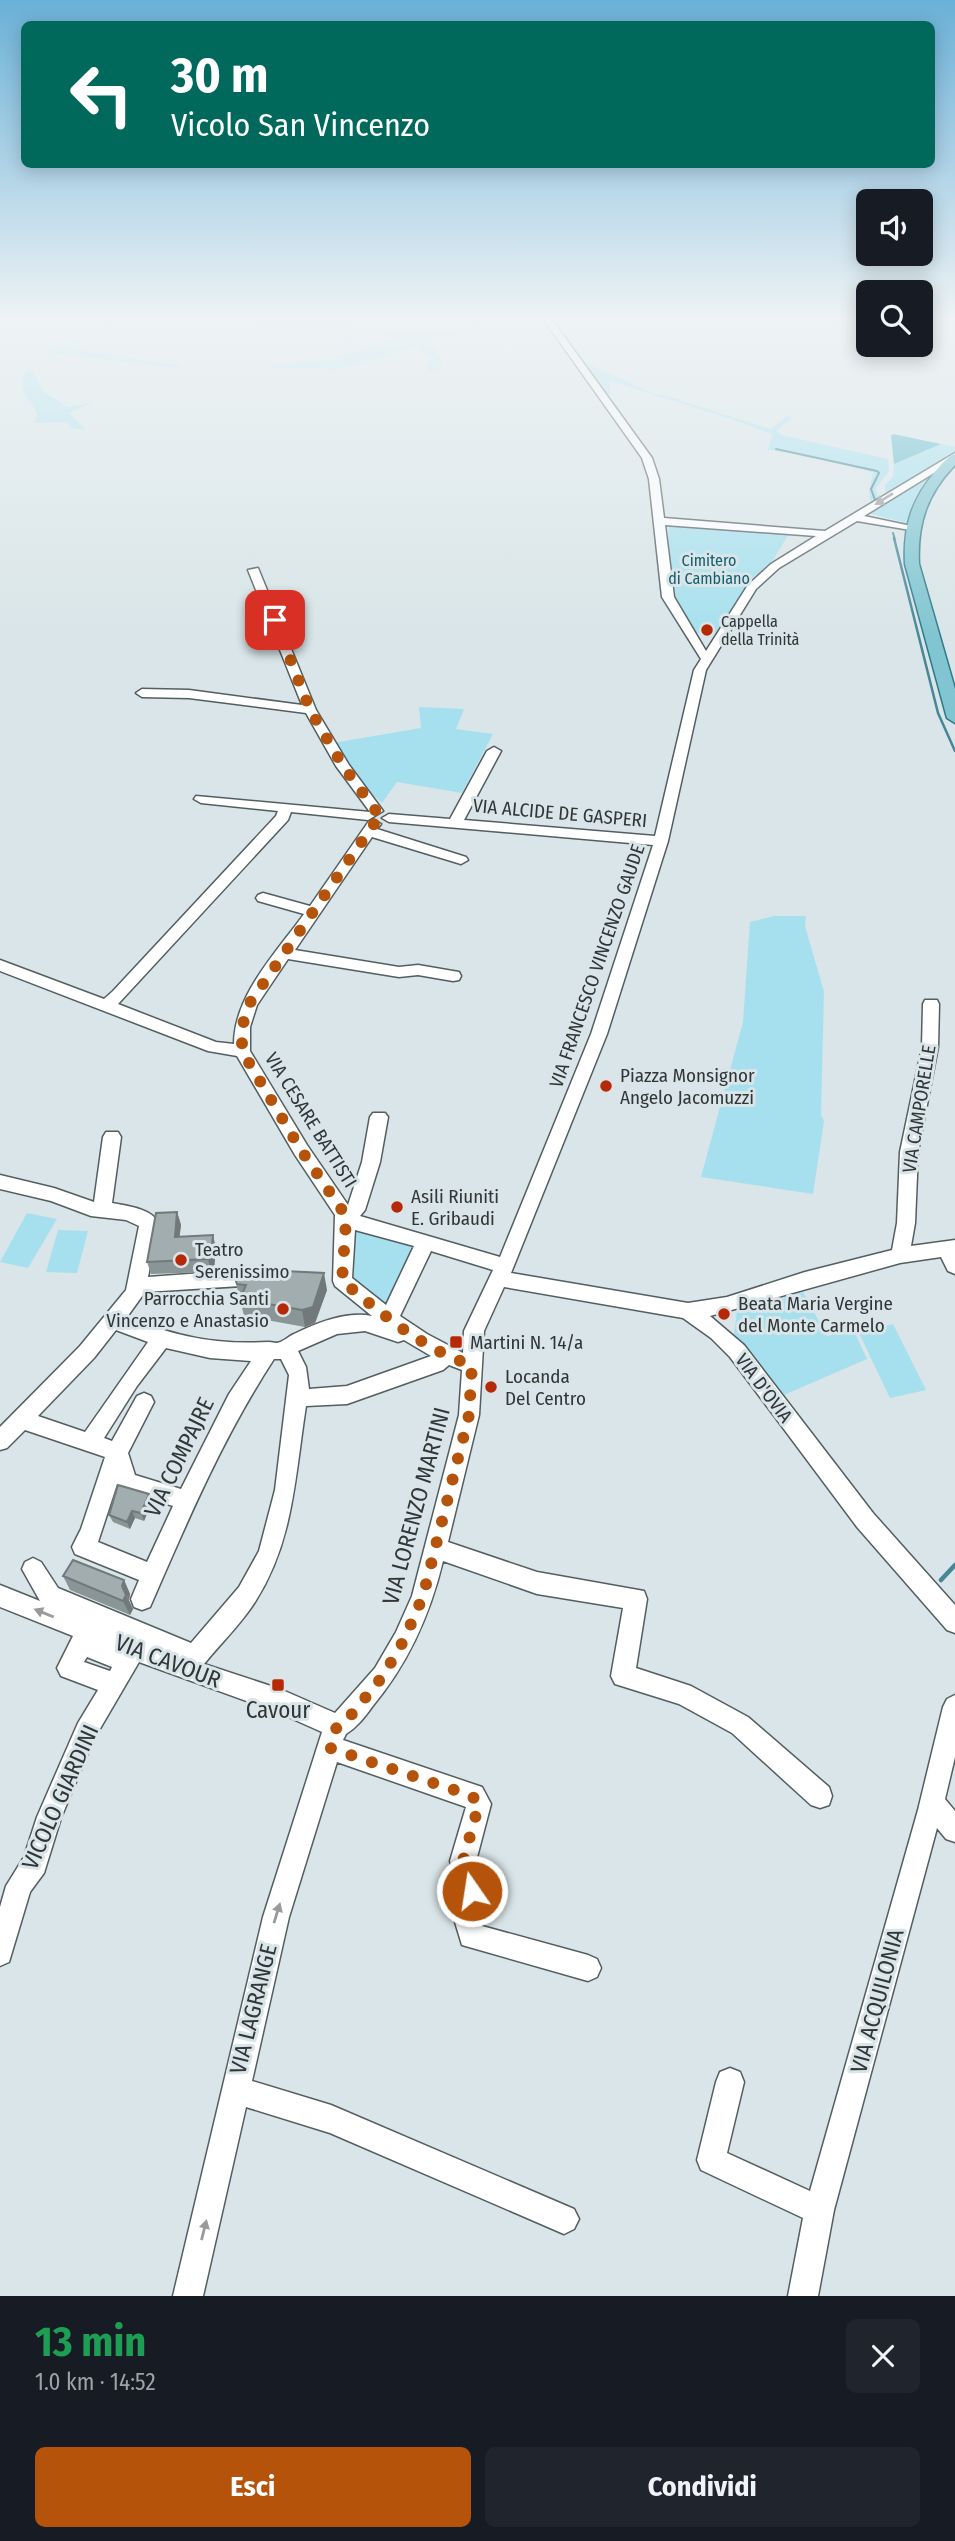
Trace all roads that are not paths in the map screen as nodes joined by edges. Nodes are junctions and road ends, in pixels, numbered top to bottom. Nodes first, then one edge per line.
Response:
1 (623, 424) edge
2 (955, 457) edge
3 (855, 517) junction
4 (660, 521) junction
5 (912, 529) junction
6 (827, 534) junction
7 (254, 569) dead end
8 (707, 658) junction
9 (142, 693) dead end
10 (310, 710) junction
11 (955, 718) edge
12 (494, 751) dead end
13 (201, 799) dead end
14 (286, 807) junction
15 (375, 820) junction
16 (454, 822) junction
17 (661, 841) junction
18 (461, 860) dead end
19 (262, 898) dead end
20 (312, 911) junction
21 (283, 953) junction
22 (0, 965) edge
23 (453, 976) dead end
24 (107, 1004) junction
25 (931, 1004) dead end
26 (242, 1051) junction
27 (379, 1117) dead end
28 (112, 1137) dead end
29 (0, 1182) edge
30 (103, 1209) junction
31 (345, 1217) junction
32 (426, 1241) junction
33 (950, 1247) edge
34 (900, 1255) junction
35 (955, 1266) edge
36 (501, 1272) junction
37 (282, 1277) edge
38 (139, 1285) junction
39 (688, 1311) junction
40 (389, 1319) junction
41 (114, 1321) junction
42 (162, 1338) junction
43 (416, 1338) junction
44 (277, 1350) junction
45 (445, 1356) junction
46 (472, 1365) junction
47 (300, 1398) junction
48 (144, 1402) dead end
49 (25, 1418) junction
50 (0, 1441) edge
51 (90, 1442) junction
52 (117, 1452) junction
53 (186, 1500) junction
54 (436, 1548) junction
55 (33, 1570) dead end
56 (0, 1596) edge
57 (141, 1600) junction
58 (955, 1622) edge
59 (85, 1637) junction
60 (132, 1656) junction
61 (190, 1663) junction
62 (115, 1685) junction
63 (955, 1707) edge
64 (333, 1737) junction
65 (820, 1796) dead end
66 (932, 1802) junction
67 (955, 1830) edge
68 (0, 1953) edge
69 (588, 1968) dead end
70 (730, 2082) dead end
71 (234, 2090) junction
72 (820, 2210) junction
73 (564, 2219) dead end
74 (188, 2296) edge
75 (803, 2296) edge

1 - 4 street
2 -> 3 street, VIA FRANCESCO VINCENZO GAUDE
2 - 5 main road
3 - 5 street
3 - 6 street, VIA FRANCESCO VINCENZO GAUDE
4 - 6 street
4 - 8 street
5 - 11 main road
6 - 8 street, VIA FRANCESCO VINCENZO GAUDE
7 - 10 street
8 - 17 street, VIA FRANCESCO VINCENZO GAUDE
9 - 10 street
10 - 15 street
12 - 16 street, VIA ALCIDE DE GASPERI
13 - 14 street
14 - 15 street
14 - 24 street
15 - 16 street, VIA ALCIDE DE GASPERI
15 - 18 street
15 - 20 street, VIA CESARE BATTISTI
16 - 17 street, VIA ALCIDE DE GASPERI
17 - 36 street, VIA FRANCESCO VINCENZO GAUDE
19 - 20 street
20 - 21 street, VIA CESARE BATTISTI
21 - 23 street
21 - 26 street, VIA CESARE BATTISTI
22 - 24 street
24 - 26 street
25 - 34 street, VIA CAMPORELLE
26 - 31 street, VIA CESARE BATTISTI
27 - 31 street
28 - 30 street
29 - 30 street
30 - 38 street
31 - 32 street, VIA D'OVIA
31 - 40 street
32 - 36 street, VIA D'OVIA
32 - 40 street
33 - 34 street
33 - 35 street
34 - 39 street
36 - 39 street, VIA D'OVIA
36 - 46 street, VIA LORENZO MARTINI
37 - 38 street
38 - 41 street
39 - 58 street, VIA D'OVIA
40 - 43 street
41 - 42 street
41 - 49 street
42 - 44 street
42 - 51 street
43 - 44 street
43 - 45 street
44 - 47 street
44 - 53 street, VIA COMPAJRE
45 - 46 street
45 - 47 street
46 - 54 street, VIA LORENZO MARTINI
47 - 61 street
48 - 52 street
49 - 50 street
49 - 51 street
51 - 52 street
52 - 53 street
52 - 57 street
53 - 57 street, VIA COMPAJRE
54 - 64 street, VIA LORENZO MARTINI
54 - 65 street
55 - 57 street
59 -> 56 street
57 - 61 street
59 - 60 street, VIA CAVOUR
59 - 62 street
60 - 61 street, VIA CAVOUR
60 - 62 street, VICOLO GIARDINI
61 - 64 street, VIA CAVOUR
62 - 68 street, VICOLO GIARDINI
63 - 66 street, VIA ACQUILONIA
64 - 69 street, VIA CAVOUR
71 -> 64 street, VIA LAGRANGE
66 - 67 street
66 - 72 street, VIA ACQUILONIA
70 - 72 street
71 - 73 street
74 -> 71 street, VIA LAGRANGE
72 - 75 street, VIA ACQUILONIA

